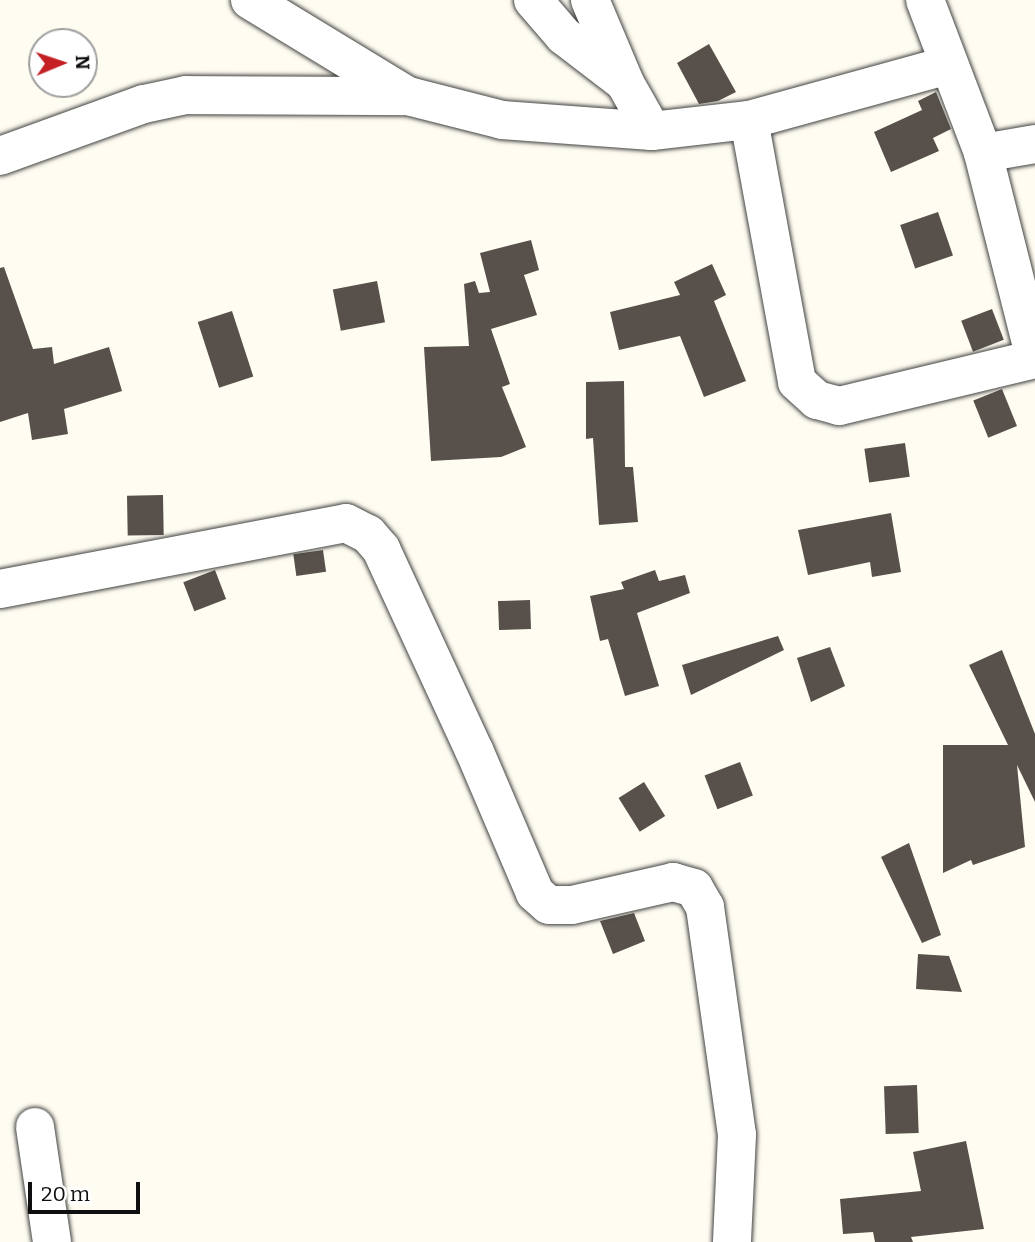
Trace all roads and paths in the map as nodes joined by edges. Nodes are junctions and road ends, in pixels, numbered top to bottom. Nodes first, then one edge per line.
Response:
1 (250, 0) edge
2 (533, 0) edge
3 (590, 0) edge
4 (925, 0) edge
5 (949, 65) junction
6 (625, 83) junction
7 (408, 96) junction
8 (749, 120) junction
9 (652, 131) junction
10 (1035, 144) edge
11 (982, 153) junction
12 (0, 156) edge
13 (1035, 359) edge
14 (0, 589) edge
15 (34, 1127) dead end
16 (52, 1242) edge
17 (732, 1242) edge

1 - 7 street
2 - 6 street
3 - 6 street
4 - 5 street
5 - 8 street
5 - 11 street
6 - 9 street
7 - 9 street
7 - 12 street
8 - 9 street
8 - 13 street
10 - 11 street
11 - 13 street
14 - 17 street
15 - 16 street

